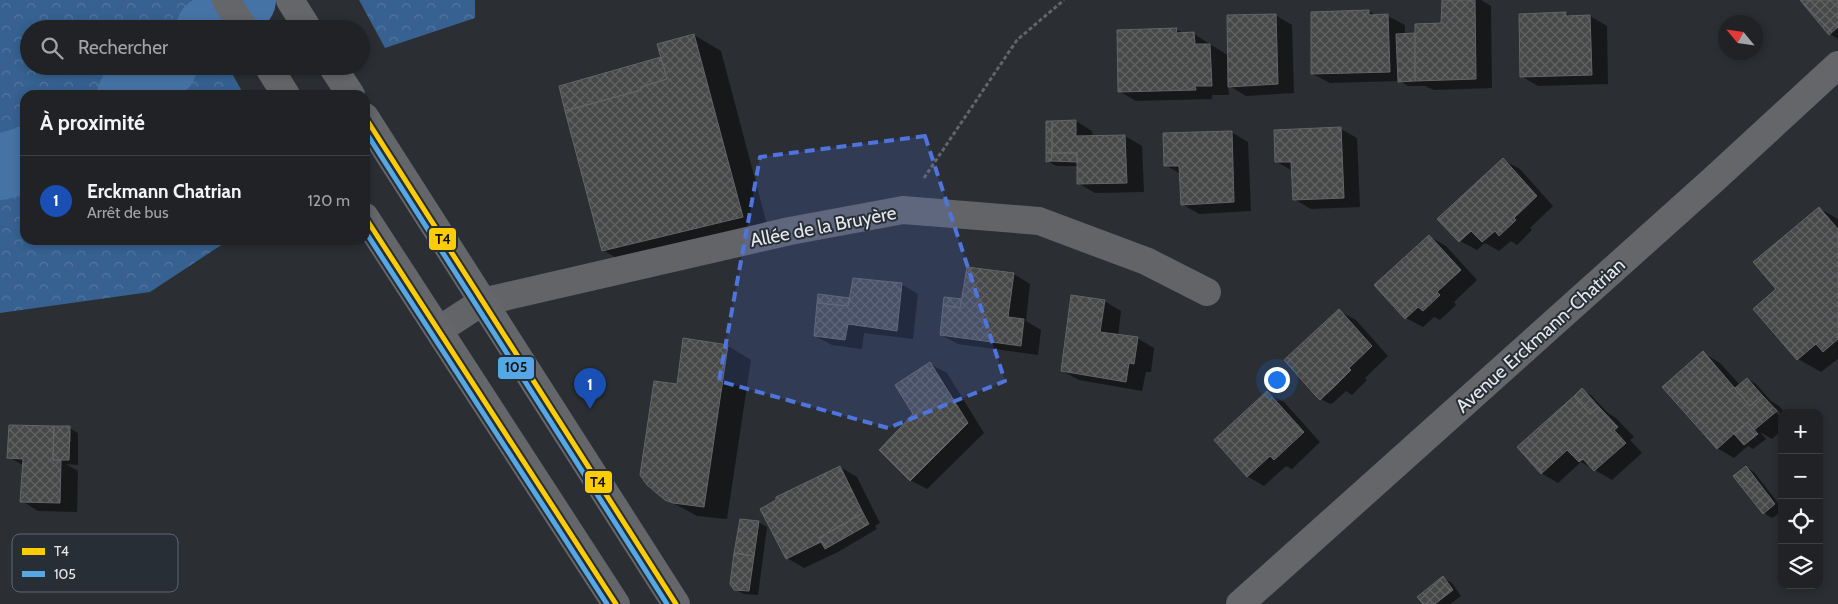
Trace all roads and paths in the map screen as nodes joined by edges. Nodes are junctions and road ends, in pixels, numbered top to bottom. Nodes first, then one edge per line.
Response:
1 (226, 0) edge
2 (1064, 0) edge
3 (238, 20) edge
4 (1838, 65) edge
5 (274, 75) edge
6 (338, 75) edge
7 (283, 90) edge
8 (348, 90) edge
9 (370, 125) edge
10 (902, 210) junction
11 (370, 224) edge
12 (1207, 292) dead end
13 (482, 302) junction
14 (439, 330) junction
15 (1241, 602) edge
16 (616, 604) edge
17 (676, 604) edge

1 - 3 street
2 - 10 path
4 - 15 street, Avenue Erckmann-Chatrian
5 - 7 street
6 - 8 street
9 - 13 street
10 - 12 street, Allée de la Bruyère
10 - 13 street, Allée de la Bruyère
11 - 14 street
13 - 14 street, Allée de la Bruyère
13 - 17 street
14 - 16 street

